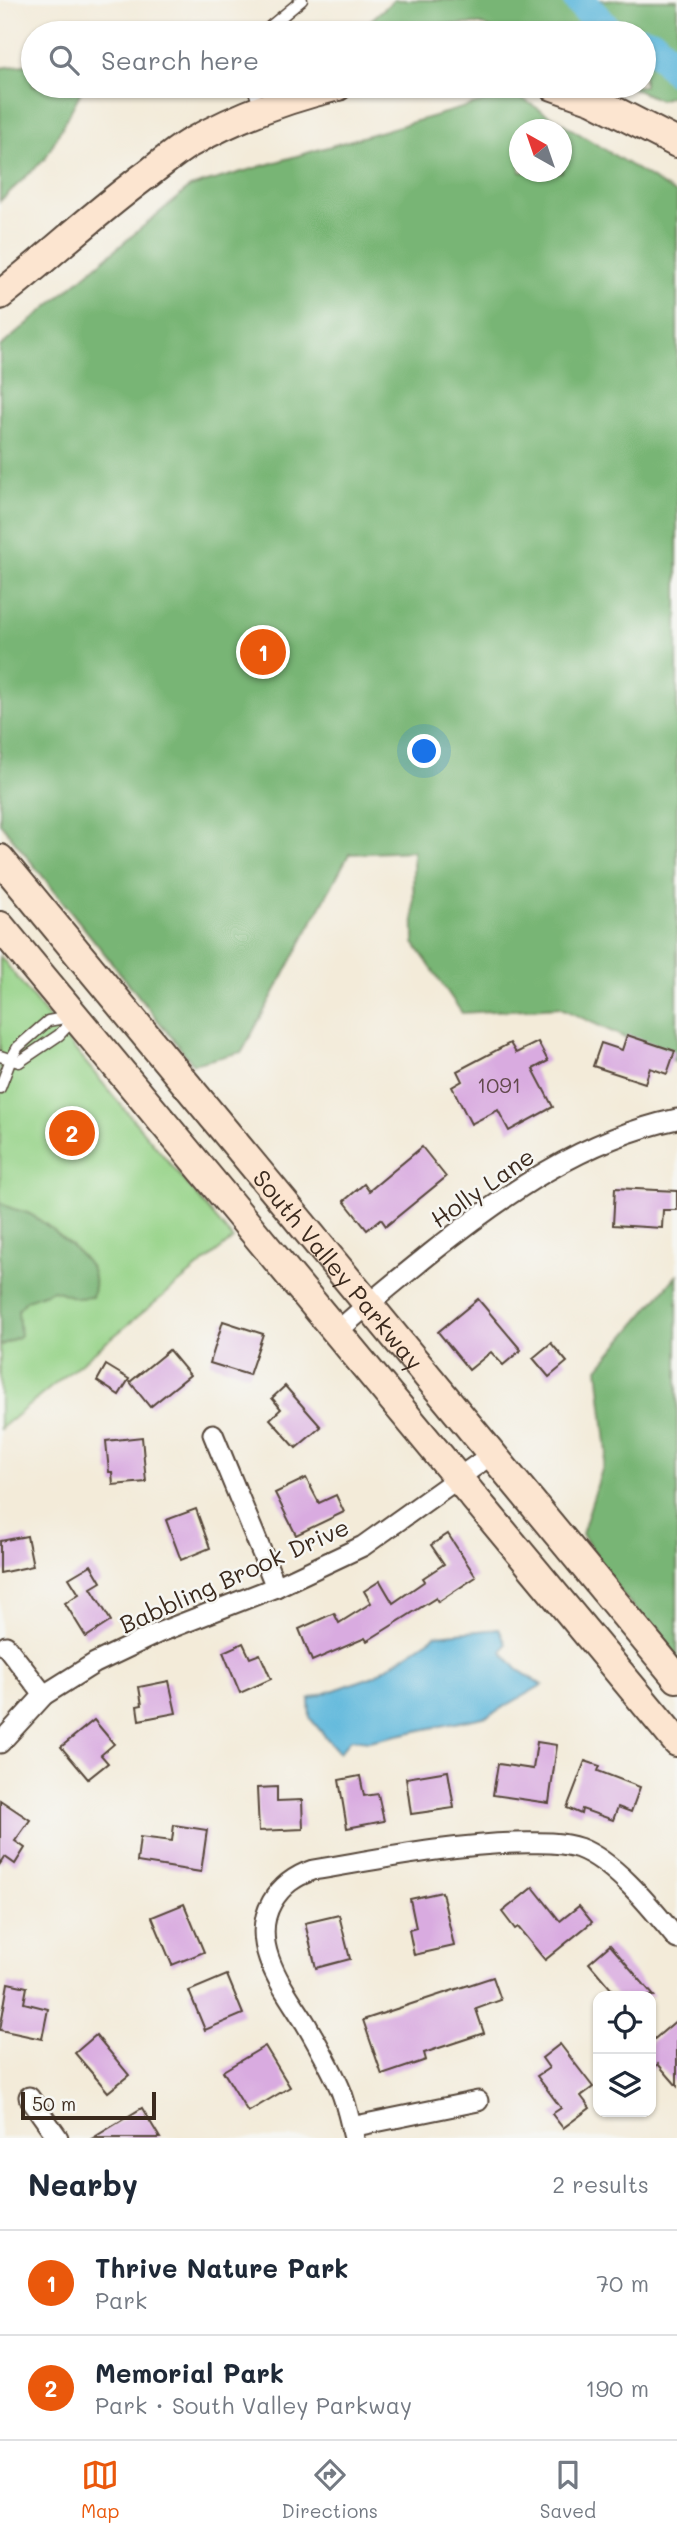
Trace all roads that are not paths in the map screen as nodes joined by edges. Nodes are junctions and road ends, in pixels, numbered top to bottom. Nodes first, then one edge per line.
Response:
1 (302, 0) edge
2 (277, 21) edge
3 (257, 98) edge
4 (587, 98) edge
5 (677, 143) edge
6 (0, 295) edge
7 (0, 859) edge
8 (0, 926) edge
9 (107, 989) junction
10 (76, 1016) junction
11 (5, 1057) edge
12 (0, 1088) edge
13 (677, 1119) edge
14 (368, 1304) junction
15 (337, 1332) junction
16 (213, 1433) dead end
17 (492, 1454) junction
18 (460, 1479) junction
19 (276, 1587) junction
20 (6, 1646) dead end
21 (677, 1678) edge
22 (44, 1695) junction
23 (677, 1742) edge
24 (0, 1743) edge
25 (677, 1940) edge
26 (29, 2097) dead end
27 (478, 2101) dead end
28 (352, 2132) edge
29 (58, 2138) edge

1 - 2 lane
3 - 6 main road
4 - 5 main road
7 - 9 main road, South Valley Parkway
8 - 10 main road, South Valley Parkway
9 - 10 main road
9 - 14 main road, South Valley Parkway
10 - 11 lane
10 - 11 lane
10 - 15 main road, South Valley Parkway
11 - 12 lane
13 - 14 street, Holly Lane
14 - 15 street, Holly Lane
14 - 17 main road, South Valley Parkway
15 - 18 main road, South Valley Parkway
16 - 19 street
17 - 18 street, Babbling Brook Drive
17 - 21 main road, South Valley Parkway
18 - 19 street, Babbling Brook Drive
18 - 23 main road, South Valley Parkway
19 - 22 street, Babbling Brook Drive
20 - 22 street
22 - 24 street, Babbling Brook Drive
25 - 28 street
26 - 29 street
27 - 28 street

